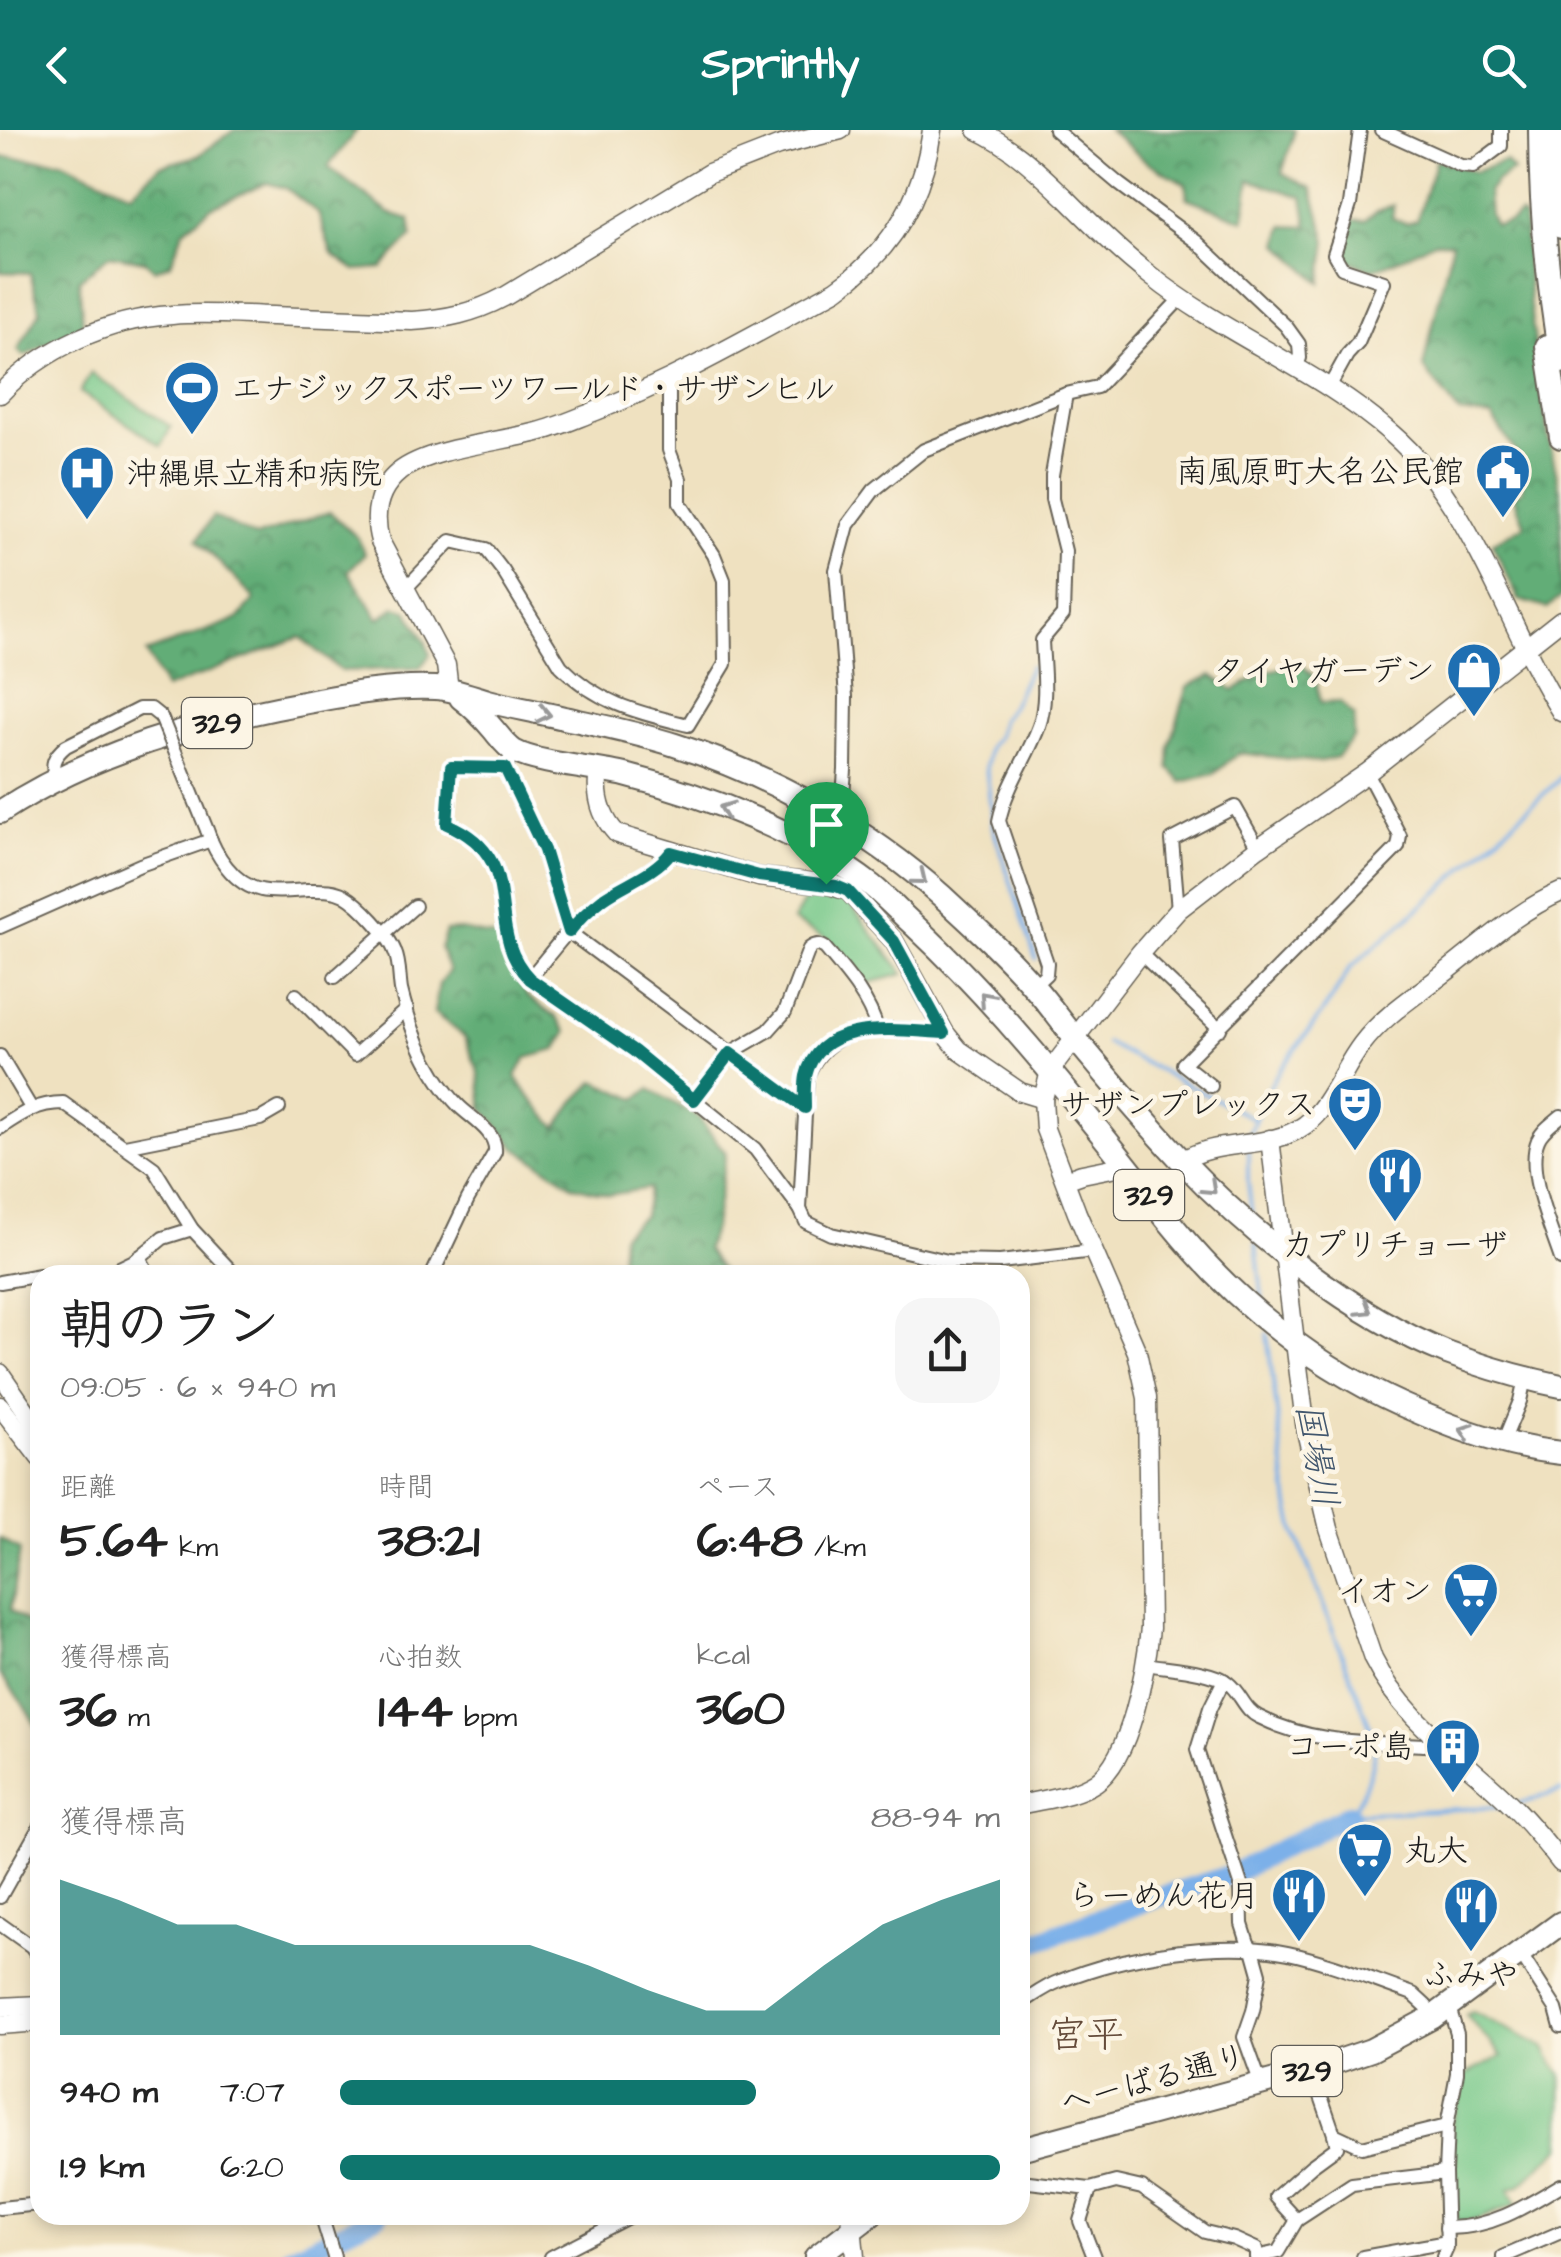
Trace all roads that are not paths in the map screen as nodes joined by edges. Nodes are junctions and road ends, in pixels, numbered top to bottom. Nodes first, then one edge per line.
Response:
1 (841, 130) edge
2 (932, 130) edge
3 (977, 130) edge
4 (1056, 130) edge
5 (1360, 130) edge
6 (1381, 130) edge
7 (1501, 130) edge
8 (1540, 130) edge
9 (1557, 130) edge
10 (1554, 215) edge
11 (1550, 288) junction
12 (1180, 298) junction
13 (1561, 362) edge
14 (1295, 368) junction
15 (667, 378) junction
16 (1336, 393) junction
17 (0, 394) edge
18 (1066, 394) junction
19 (1561, 436) edge
20 (405, 588) junction
21 (1561, 620) edge
22 (1524, 648) junction
23 (450, 690) junction
24 (1561, 712) edge
25 (510, 760) junction
26 (598, 769) junction
27 (1367, 773) junction
28 (56, 779) junction
29 (0, 812) edge
30 (841, 821) junction
31 (209, 835) junction
32 (1258, 848) junction
33 (671, 852) junction
34 (834, 860) junction
35 (826, 884) junction
36 (1561, 892) edge
37 (415, 906) dead end
38 (1178, 910) junction
39 (0, 927) edge
40 (569, 932) junction
41 (384, 933) junction
42 (1140, 953) junction
43 (335, 977) dead end
44 (530, 979) junction
45 (1033, 986) junction
46 (296, 996) dead end
47 (407, 1010) junction
48 (876, 1029) junction
49 (1220, 1030) junction
50 (944, 1033) junction
51 (1074, 1037) junction
52 (730, 1053) junction
53 (0, 1056) edge
54 (1050, 1071) junction
55 (1211, 1086) dead end
56 (694, 1100) junction
57 (1043, 1100) junction
58 (30, 1108) junction
59 (279, 1108) dead end
60 (805, 1108) junction
61 (1561, 1116) edge
62 (0, 1128) edge
63 (1266, 1140) junction
64 (125, 1146) junction
65 (1182, 1160) junction
66 (1127, 1166) junction
67 (1065, 1180) junction
68 (800, 1208) junction
69 (192, 1229) junction
70 (1276, 1247) junction
71 (1093, 1248) junction
72 (139, 1257) junction
73 (1561, 1259) edge
74 (124, 1265) edge
75 (143, 1265) edge
76 (222, 1265) edge
77 (437, 1265) edge
78 (30, 1277) edge
79 (0, 1282) edge
80 (1287, 1336) junction
81 (0, 1372) edge
82 (1525, 1378) junction
83 (1561, 1386) edge
84 (0, 1406) edge
85 (30, 1416) edge
86 (1503, 1442) junction
87 (30, 1445) edge
88 (1561, 1454) edge
89 (1146, 1664) junction
90 (1224, 1680) junction
91 (1436, 1739) junction
92 (1030, 1802) edge
93 (30, 1844) edge
94 (1561, 1864) edge
95 (0, 1897) edge
96 (1561, 1923) edge
97 (0, 1924) edge
98 (30, 1945) edge
99 (1253, 1949) junction
100 (1520, 1954) junction
101 (1030, 1998) edge
102 (30, 2005) edge
103 (0, 2007) edge
104 (1441, 2012) junction
105 (30, 2023) edge
106 (0, 2025) edge
107 (1561, 2027) edge
108 (1312, 2070) junction
109 (1260, 2084) junction
110 (1448, 2126) junction
111 (1334, 2134) junction
112 (1030, 2147) edge
113 (1445, 2173) junction
114 (1030, 2181) edge
115 (1561, 2185) edge
116 (1090, 2189) junction
117 (30, 2205) edge
118 (0, 2208) edge
119 (1297, 2220) junction
120 (323, 2225) edge
121 (613, 2225) edge
122 (852, 2225) edge
123 (857, 2225) edge
124 (1561, 2232) edge
125 (1446, 2235) junction
126 (334, 2257) edge
127 (551, 2257) edge
128 (816, 2257) edge
129 (854, 2257) edge
130 (1094, 2257) edge
131 (1256, 2257) edge
132 (1363, 2257) edge
133 (1443, 2257) edge
134 (1503, 2257) edge

1 - 17 street
2 - 15 street
3 - 12 street
4 - 14 street
5 - 16 street
6 - 7 street
8 - 10 highway
9 - 10 highway
10 - 11 highway
11 - 13 highway
11 - 19 highway
12 - 14 street
12 - 18 street
14 - 16 street
15 - 20 street
15 - 20 street
16 - 22 street
18 - 30 street
18 - 45 street
20 - 23 street
21 - 22 street
22 - 24 street
22 - 27 street
23 - 25 highway
23 - 28 highway, 329
23 -> 30 highway, 329
25 - 26 highway, 329
25 - 40 street
25 - 44 street
26 - 33 street
34 -> 26 highway, 329
27 - 32 street
27 - 49 street
28 - 29 highway, 329
28 - 31 street, bridge
30 - 34 street
30 -> 45 highway, 329
31 - 39 street
31 - 41 street
32 - 38 street
32 - 38 street
33 - 35 street
33 - 40 street
34 - 35 street
54 -> 34 highway, 329
35 - 50 street
36 - 63 street
37 - 41 street
38 - 42 street
40 - 44 street
40 - 52 street
41 - 43 street
41 - 47 street
42 - 49 street
42 - 51 street
44 - 56 street
45 - 51 highway, 329
46 - 47 street
47 - 77 street
48 - 50 street
48 - 52 street
48 - 60 street
49 - 55 street
50 - 57 street
51 - 54 street
51 - 65 highway, 329
52 - 56 street
52 - 60 street
53 - 58 street
54 - 57 street
54 - 66 highway, 329
56 - 68 street
57 - 67 street
58 - 62 street
58 - 64 street
59 - 64 street
60 - 68 street
61 - 73 street
63 - 65 street
63 - 70 street
64 - 69 street
65 -> 70 highway, 329
66 - 67 street
66 - 80 highway, 329
67 - 71 street
68 - 71 street
69 - 72 street
69 - 76 street
70 - 80 street
70 -> 82 highway, 329
71 - 89 street
72 - 74 street
72 - 75 street
78 - 79 street
86 -> 80 highway, 329
80 - 91 street
81 - 85 street
82 - 83 highway, 329
82 - 86 street
84 - 87 street
86 - 88 highway, 329
89 - 90 street
89 - 92 street
90 - 91 street
90 - 99 street
91 - 94 street
93 - 95 street
96 - 100 highway, へーばる通り / 329
97 - 98 street
99 - 101 street
99 - 104 street
99 - 109 street
100 - 104 highway, へーばる通り / 329
100 - 107 street
102 - 103 street
104 - 108 highway, へーばる通り / 329
104 - 110 street
105 - 106 street
108 - 109 highway, へーばる通り / 329
108 - 111 street
109 - 112 highway, へーばる通り / 329
110 - 111 street
110 - 113 street
111 - 119 street
113 - 119 street
113 - 125 street
114 - 116 street
115 - 125 street
116 - 130 street
116 - 131 street
117 - 118 street
119 - 131 street
120 - 126 street
121 - 127 street
122 - 128 highway
123 - 129 street
124 - 134 street
125 - 132 street
125 - 133 street

